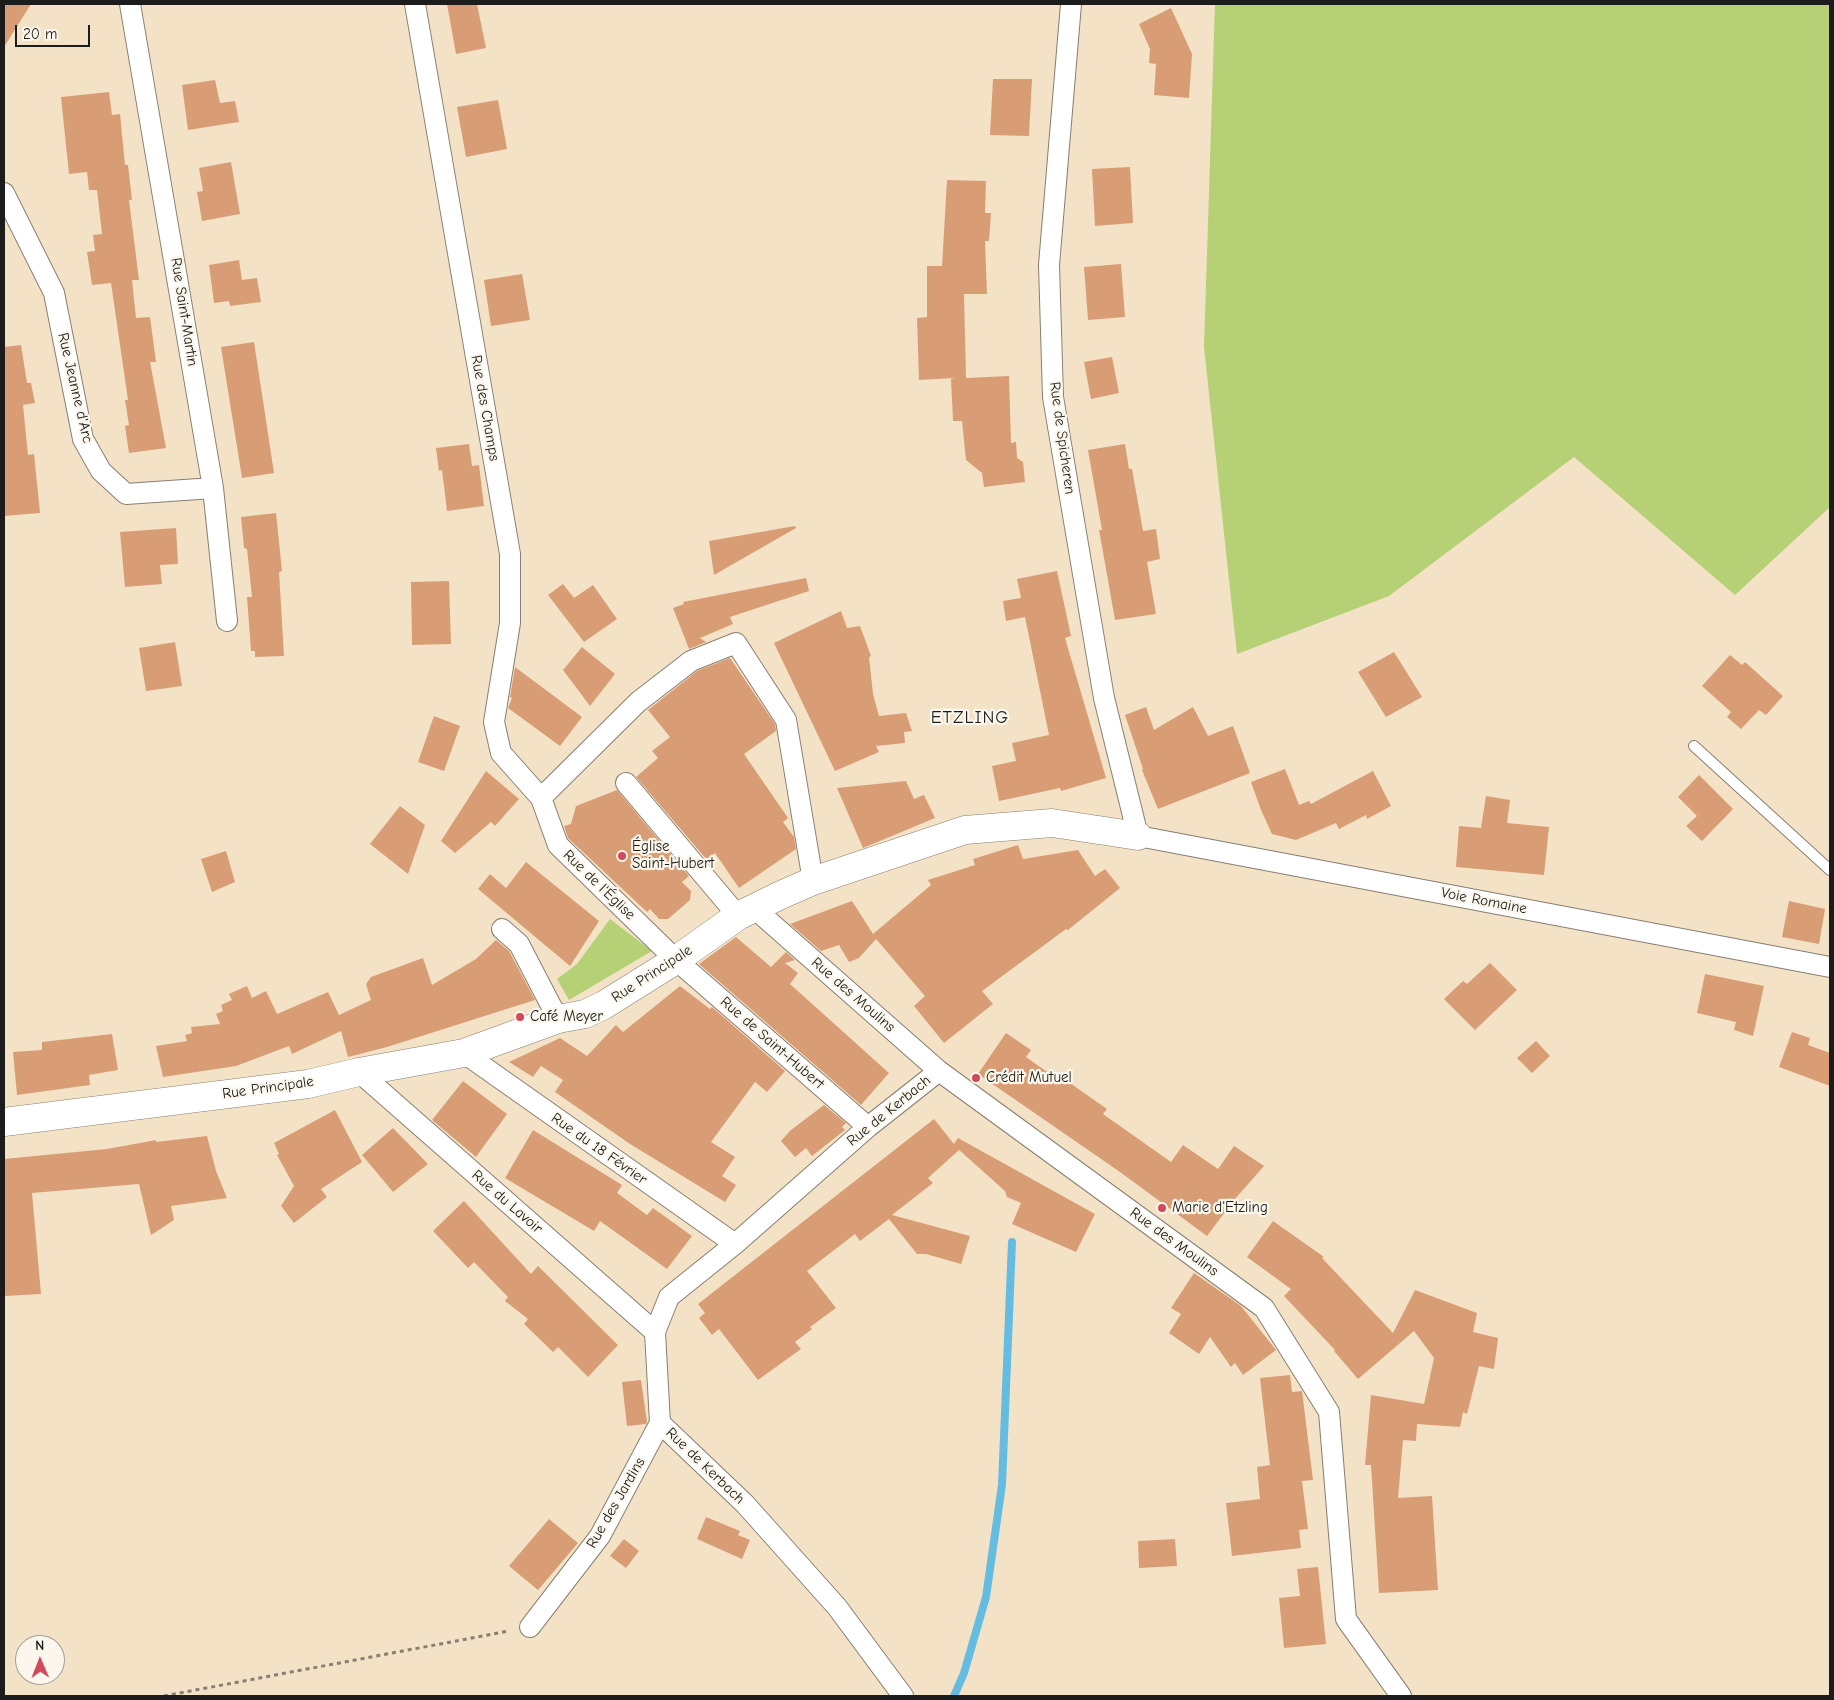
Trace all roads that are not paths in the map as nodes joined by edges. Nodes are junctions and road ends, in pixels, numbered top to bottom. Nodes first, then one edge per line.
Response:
1 (130, 4) edge
2 (415, 4) edge
3 (1071, 4) edge
4 (4, 193) edge
5 (213, 488) junction
6 (226, 621) dead end
7 (1694, 746) dead end
8 (626, 783) dead end
9 (541, 798) junction
10 (1138, 836) junction
11 (1830, 870) edge
12 (813, 881) junction
13 (746, 912) junction
14 (502, 929) dead end
15 (676, 960) junction
16 (1830, 967) edge
17 (558, 1019) junction
18 (464, 1054) junction
19 (938, 1071) junction
20 (359, 1072) junction
21 (4, 1122) edge
22 (868, 1126) junction
23 (735, 1244) junction
24 (654, 1332) junction
25 (660, 1423) junction
26 (530, 1627) road end
27 (903, 1696) edge
28 (1401, 1696) edge

1 - 5 street, Rue Saint-Martin
2 - 9 street, Rue des Champs
3 - 10 street, Rue de Spicheren
4 - 5 street, Rue Jeanne d'Arc
5 - 6 street, Rue Saint-Martin
7 - 11 lane
8 - 13 street
9 - 12 street
9 - 15 street, Rue de l'Église
10 - 12 street, Rue Principale
10 - 16 street, Voie Romaine
12 - 13 street, Rue Principale
13 - 15 street, Rue Principale
13 - 19 street, Rue des Moulins
14 - 17 street
15 - 17 street, Rue Principale
15 - 22 street, Rue de Saint-Hubert
17 - 18 street, Rue Principale
18 - 20 street, Rue Principale
18 - 23 street, Rue du 18 Février
19 - 22 street, Rue de Kerbach
19 - 28 street, Rue des Moulins
20 - 21 street, Rue Principale
20 - 24 street, Rue du Lavoir
22 - 23 street, Rue de Kerbach
23 - 24 street, Rue de Kerbach
24 - 25 street, Rue de Kerbach
25 - 26 street, Rue des Jardins
25 - 27 street, Rue de Kerbach

